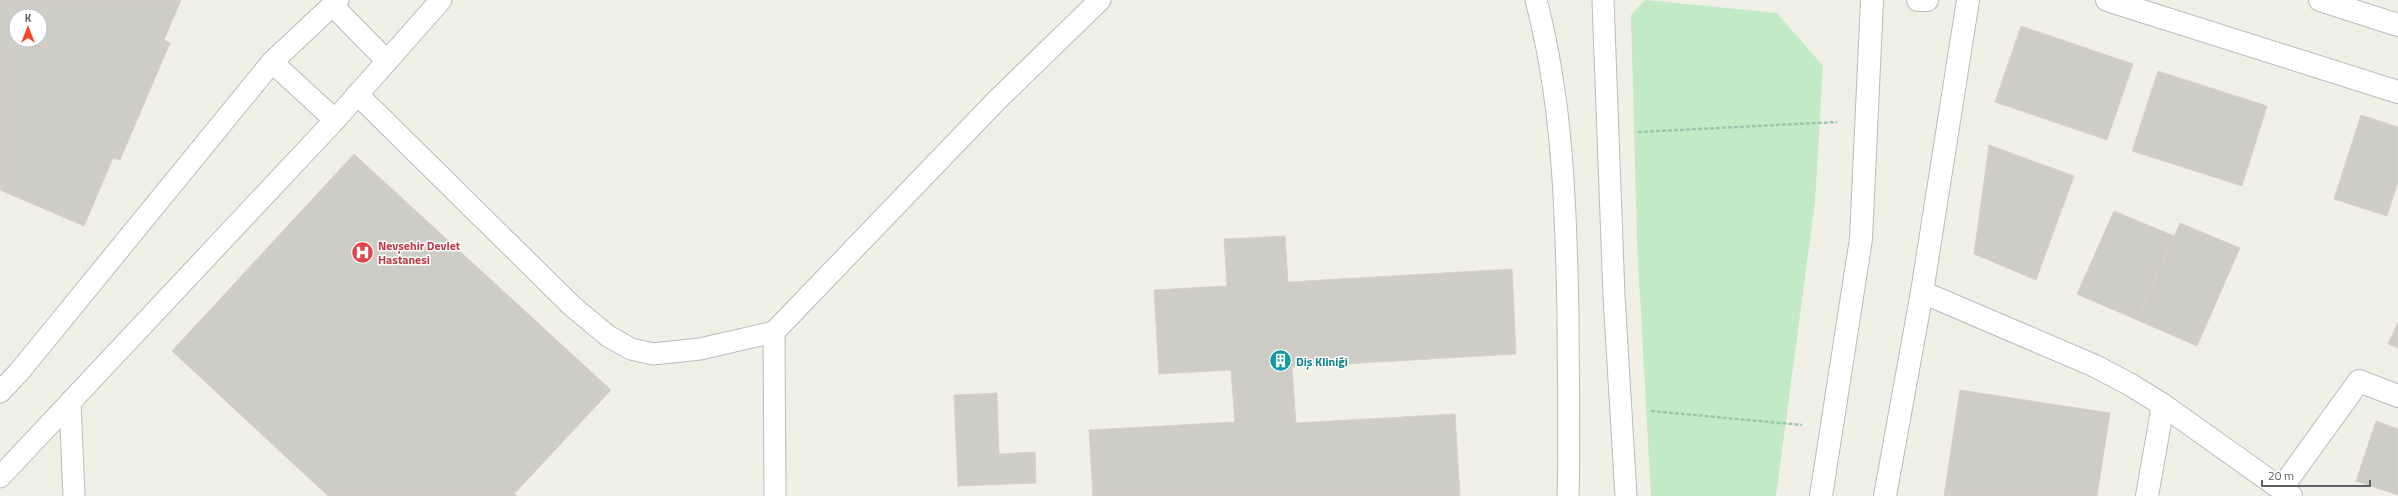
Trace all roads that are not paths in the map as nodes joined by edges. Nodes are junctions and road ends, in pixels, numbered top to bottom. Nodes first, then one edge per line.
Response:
1 (441, 0) edge
2 (1100, 0) edge
3 (1536, 0) edge
4 (1603, 0) edge
5 (1872, 0) edge
6 (1918, 0) edge
7 (1927, 0) edge
8 (1968, 0) edge
9 (2107, 0) edge
10 (2320, 0) edge
11 (336, 3) edge
12 (2398, 25) edge
13 (387, 61) junction
14 (272, 62) junction
15 (2398, 92) edge
16 (357, 94) junction
17 (335, 120) junction
18 (1922, 292) junction
19 (774, 332) junction
20 (0, 392) edge
21 (2398, 396) edge
22 (70, 402) junction
23 (2163, 404) junction
24 (0, 477) edge
25 (2286, 493) edge
26 (74, 496) edge
27 (775, 496) edge
28 (1568, 496) edge
29 (1626, 496) edge
30 (1821, 496) edge
31 (1885, 496) edge
32 (2147, 496) edge

1 - 13 lane
2 - 19 lane
3 - 28 lane
4 - 29 lane
5 - 30 street
6 - 7 street
8 - 18 street
9 - 15 street
10 - 12 street
11 - 13 lane
11 - 14 lane
13 - 16 lane
14 - 17 lane
14 - 20 lane
16 - 17 lane
16 - 19 lane
17 - 22 lane
18 - 23 street
18 - 31 street
19 - 27 lane
21 - 25 street
22 - 24 lane
22 - 26 lane
23 - 25 street
23 - 32 street

